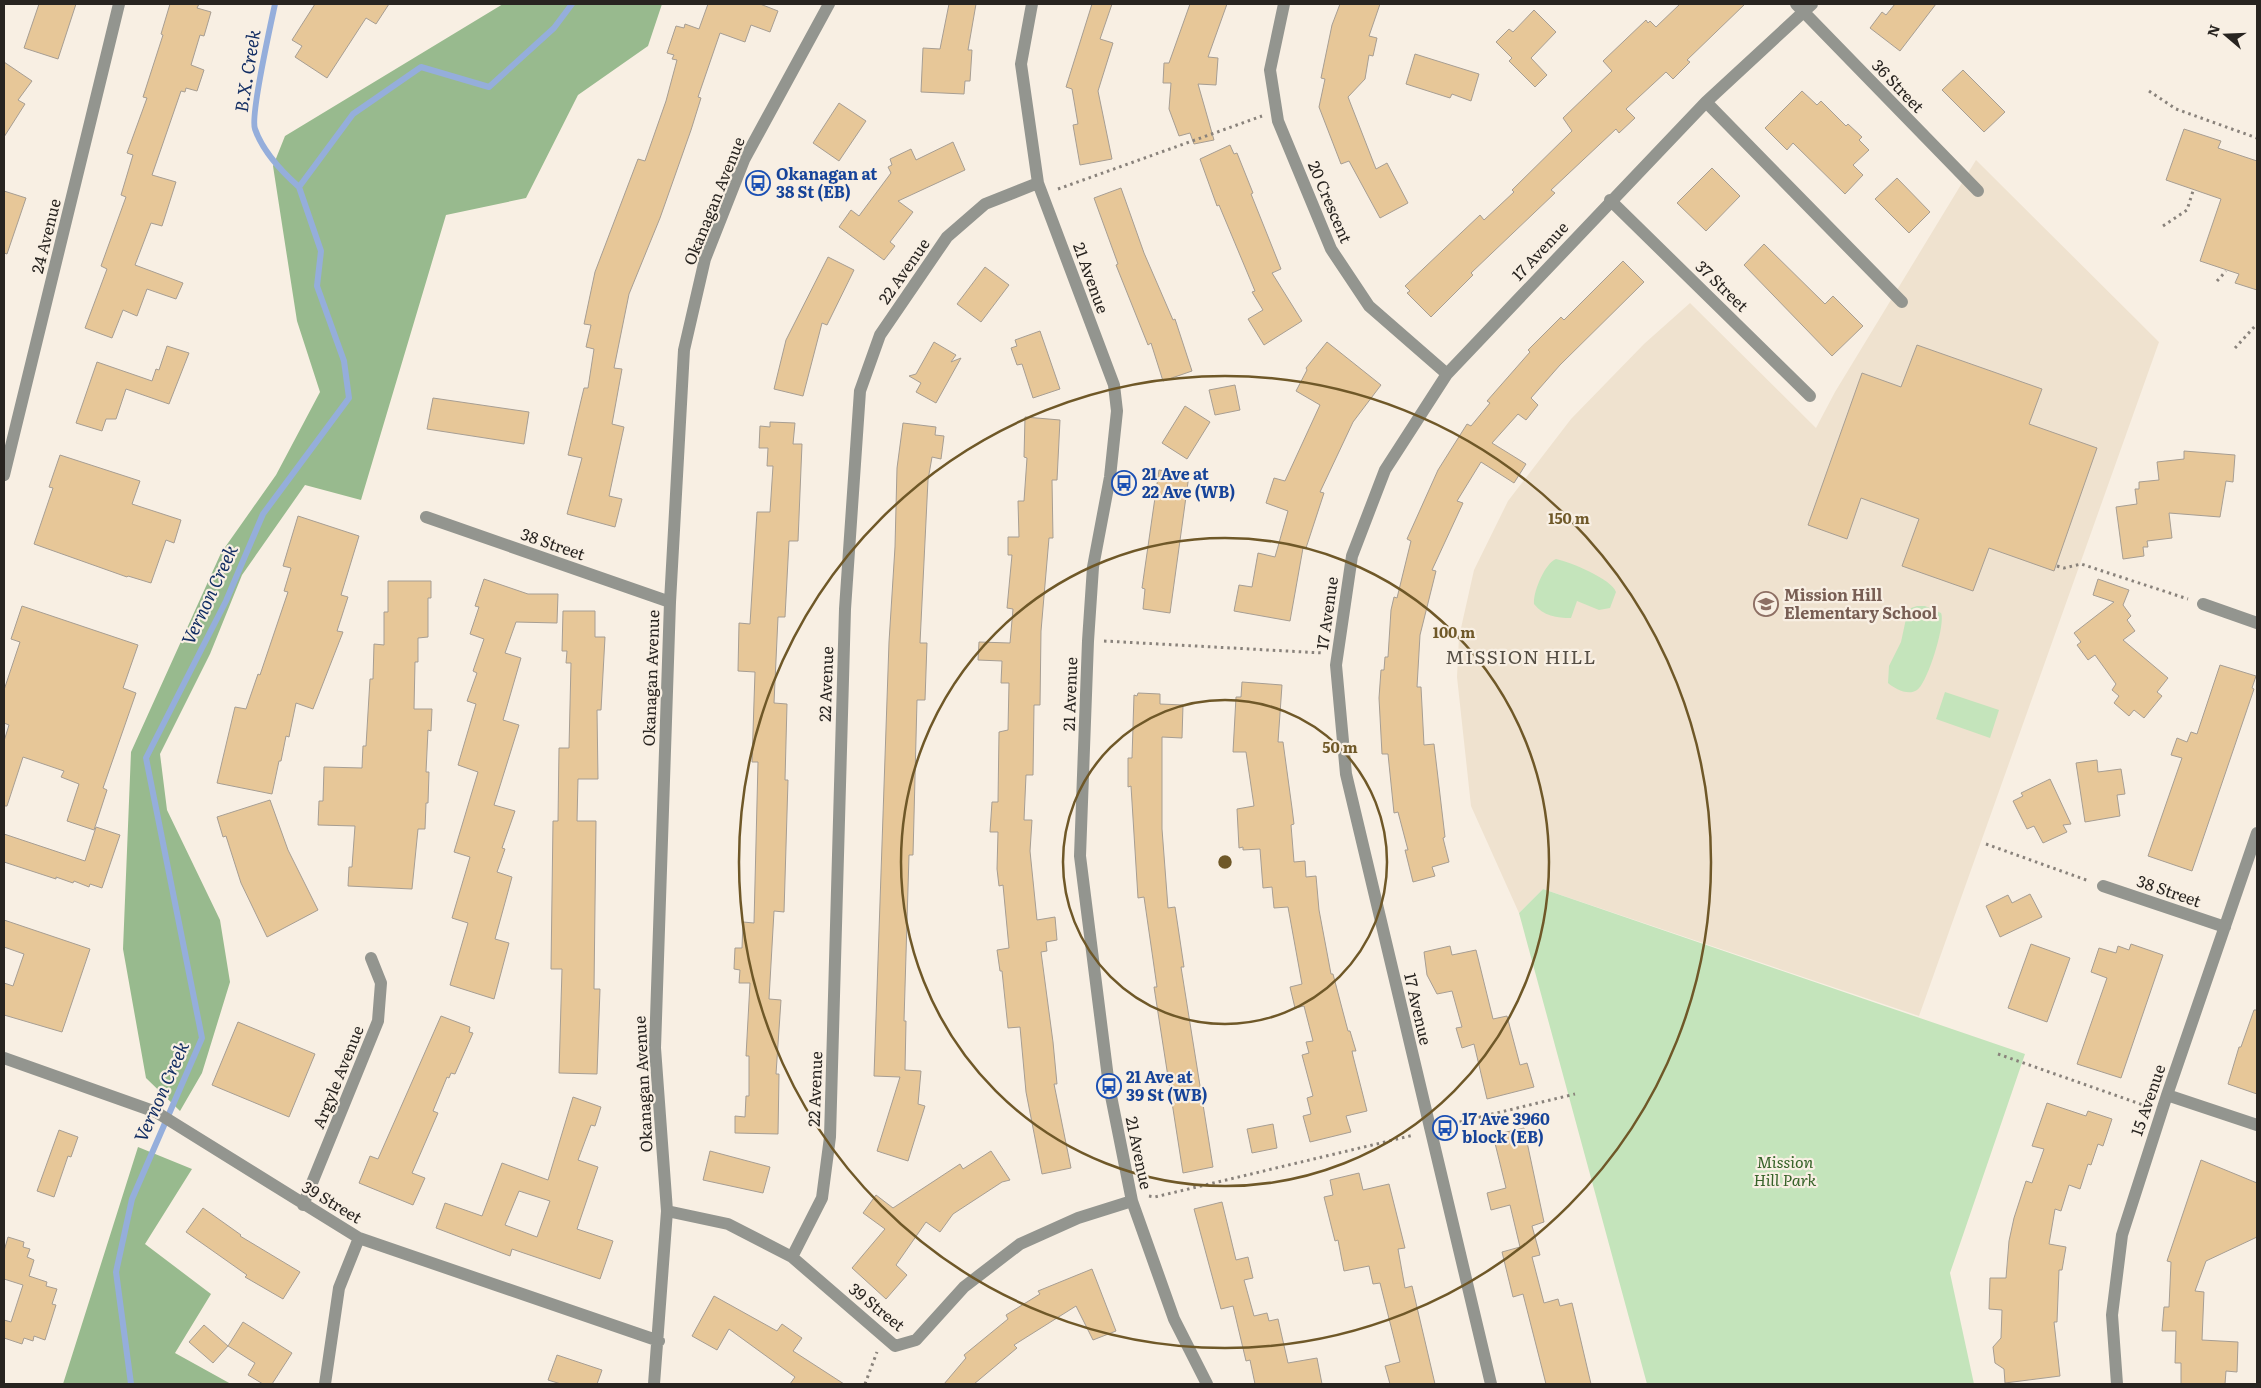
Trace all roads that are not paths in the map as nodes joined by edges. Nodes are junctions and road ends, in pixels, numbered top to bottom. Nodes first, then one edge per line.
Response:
1 (119, 4) edge
2 (829, 4) edge
3 (1032, 4) edge
4 (1284, 4) edge
5 (1804, 7) edge
6 (1706, 102) junction
7 (1041, 189) junction
8 (1978, 191) dead end
9 (1610, 200) junction
10 (1902, 302) dead end
11 (1447, 374) junction
12 (1810, 396) dead end
13 (4, 475) edge
14 (426, 517) dead end
15 (670, 602) junction
16 (2203, 604) road end
17 (2257, 624) edge
18 (2257, 833) edge
19 (2103, 886) road end
20 (2225, 927) junction
21 (371, 958) dead end
22 (4, 1058) edge
23 (2167, 1095) junction
24 (2257, 1125) edge
25 (1132, 1197) junction
26 (303, 1205) junction
27 (667, 1211) junction
28 (359, 1238) junction
29 (792, 1257) junction
30 (659, 1340) junction
31 (325, 1384) edge
32 (654, 1384) edge
33 (1208, 1384) edge
34 (1491, 1384) edge
35 (2118, 1384) edge

1 - 13 street, 24 Avenue
2 - 15 street, Okanagan Avenue
3 - 7 street, 21 Avenue
4 - 11 street, 20 Crescent
5 - 6 street, 17 Avenue
5 - 8 street, 36 Street
6 - 9 street, 17 Avenue
6 - 10 street
7 - 25 street, 21 Avenue
7 - 29 street, 22 Avenue
9 - 11 street, 17 Avenue
9 - 12 street, 37 Street
11 - 34 street, 17 Avenue
14 - 15 street, 38 Street
15 - 27 street, Okanagan Avenue
16 - 17 street
18 - 20 street, 15 Avenue
19 - 20 street, 38 Street
20 - 23 street, 15 Avenue
21 - 26 street, Argyle Avenue
22 - 26 street, 39 Street
23 - 24 street
23 - 35 street, 15 Avenue
25 - 29 street, 39 Street
25 - 33 street, 21 Avenue
26 - 28 street, 39 Street
27 - 29 street, 39 Street
27 - 30 street, Okanagan Avenue
28 - 30 street, 39 Street
28 - 31 street
30 - 32 street, Okanagan Avenue

